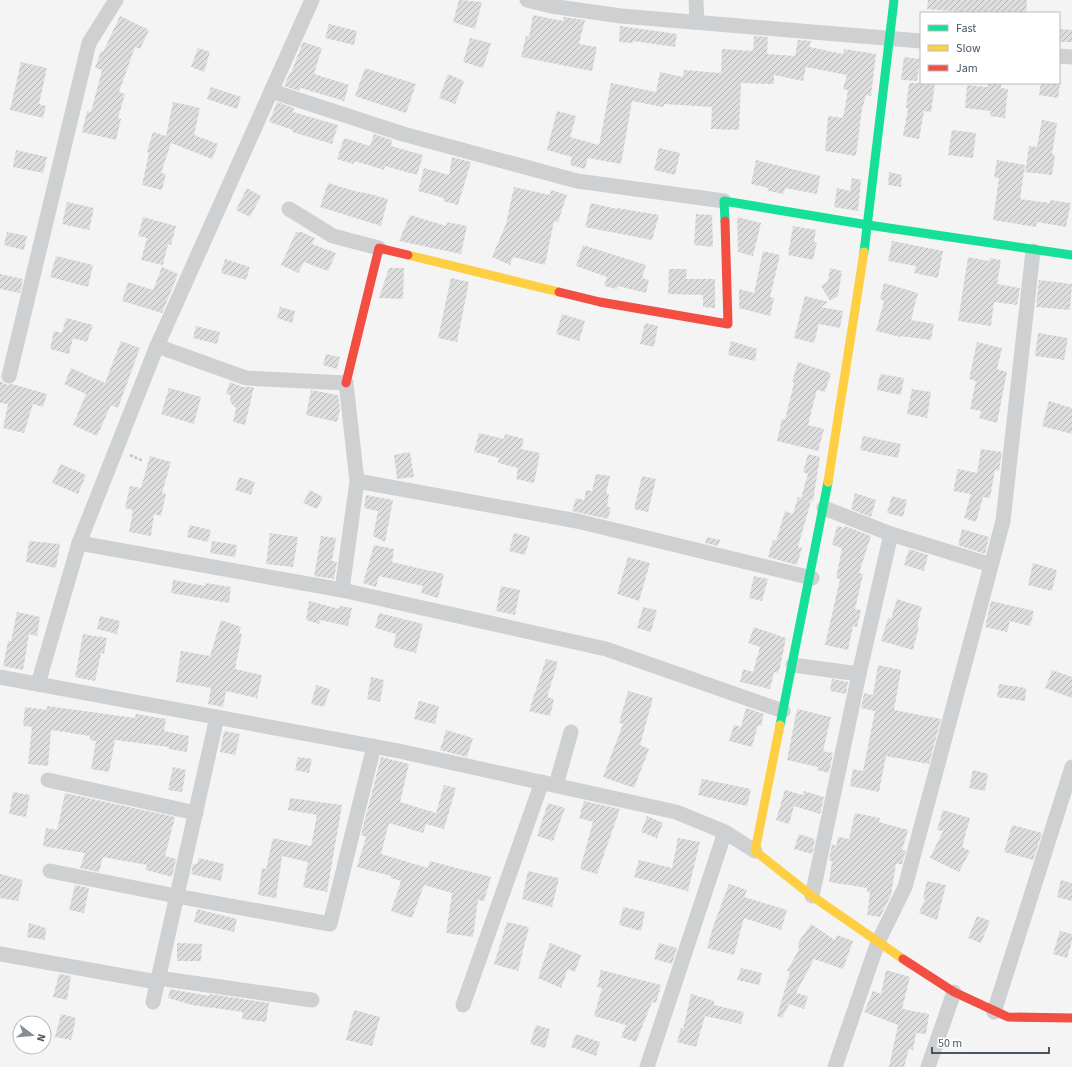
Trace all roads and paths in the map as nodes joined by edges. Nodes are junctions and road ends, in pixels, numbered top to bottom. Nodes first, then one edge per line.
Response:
1 (116, 0) edge
2 (312, 0) edge
3 (527, 0) edge
4 (696, 0) edge
5 (894, 0) edge
6 (696, 21) junction
7 (890, 37) junction
8 (920, 41) edge
9 (1060, 56) edge
10 (1072, 57) edge
11 (271, 91) junction
12 (724, 201) junction
13 (289, 209) dead end
14 (868, 225) junction
15 (379, 248) junction
16 (1033, 251) junction
17 (1072, 255) edge
18 (156, 346) junction
19 (9, 376) dead end
20 (346, 383) junction
21 (357, 481) junction
22 (824, 508) junction
23 (891, 534) junction
24 (79, 543) junction
25 (991, 565) junction
26 (812, 578) junction
27 (342, 590) junction
28 (793, 665) junction
29 (859, 674) junction
30 (0, 677) edge
31 (38, 684) junction
32 (783, 711) junction
33 (217, 717) junction
34 (571, 732) dead end
35 (374, 746) junction
36 (1072, 767) edge
37 (48, 780) dead end
38 (549, 784) junction
39 (196, 813) junction
40 (725, 832) junction
41 (755, 851) junction
42 (50, 871) dead end
43 (176, 896) junction
44 (812, 896) junction
45 (878, 942) junction
46 (0, 954) edge
47 (158, 980) junction
48 (954, 992) junction
49 (312, 1000) dead end
50 (152, 1002) dead end
51 (463, 1005) dead end
52 (994, 1012) junction
53 (1072, 1018) edge
54 (647, 1067) edge
55 (835, 1067) edge
56 (928, 1067) edge

1 - 19 street
2 - 11 street
3 - 6 street
4 - 6 street
5 - 7 street
6 - 7 street
7 - 8 street
7 - 14 street
9 - 10 street
11 - 12 street
11 - 18 street
12 - 14 street
12 - 15 street
13 - 15 street
14 - 16 street
14 - 22 street
15 - 20 street
16 - 17 street
16 - 25 street
18 - 20 street
18 - 24 street
20 - 21 street
21 - 26 street
21 - 27 street
22 - 23 street
22 - 26 street
23 - 25 street
23 - 29 street
24 - 27 street
24 - 31 street
25 - 45 street
26 - 28 street
27 - 32 street
28 - 29 street
28 - 32 street
29 - 44 street
30 - 31 street
31 - 33 street
32 - 41 street
33 - 35 street
33 - 39 street
34 - 38 street
35 - 38 street
35 - 43 street
36 - 52 street
37 - 39 street
38 - 40 street
38 - 51 street
39 - 43 street
40 - 41 street
40 - 54 street
41 - 44 street
42 - 43 street
43 - 47 street
44 - 45 street
45 - 48 street
45 - 55 street
46 - 47 street
47 - 49 street
47 - 50 street
48 - 52 street
48 - 56 street
52 - 53 street

